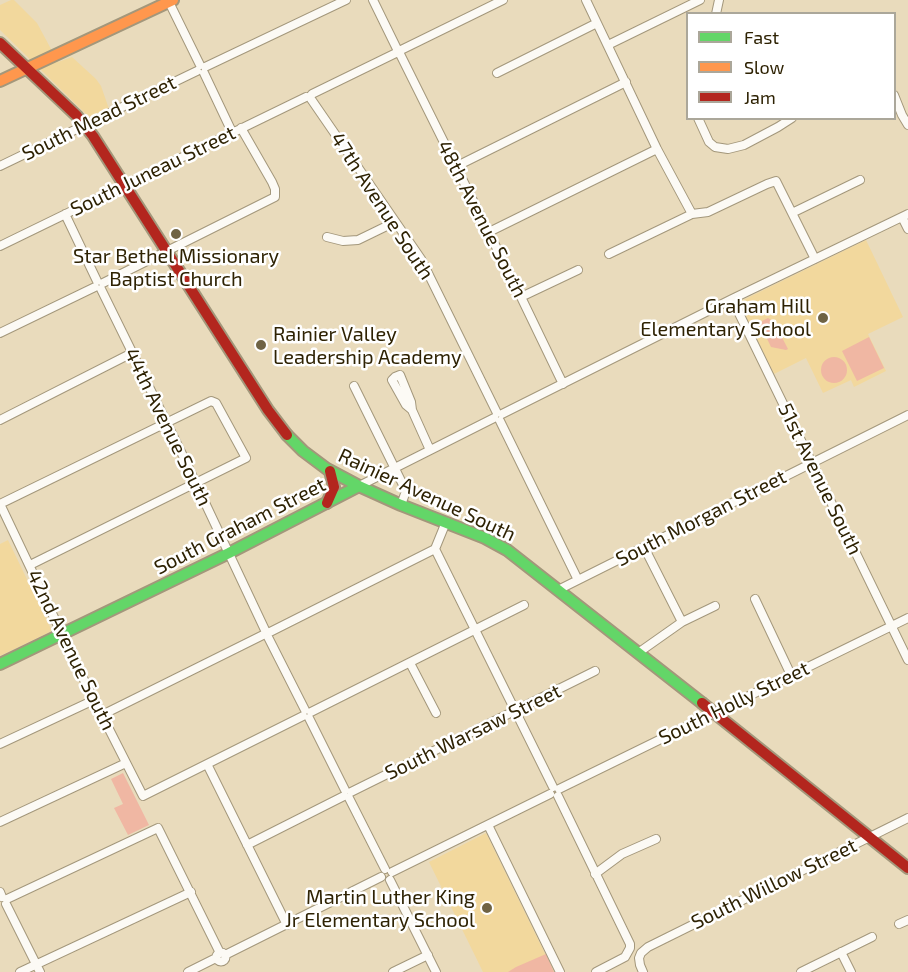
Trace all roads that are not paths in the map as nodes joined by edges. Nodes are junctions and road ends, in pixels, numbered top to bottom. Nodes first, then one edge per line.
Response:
1 (346, 0) edge
2 (373, 0) edge
3 (503, 0) edge
4 (586, 0) edge
5 (700, 0) edge
6 (170, 1) edge
7 (597, 23) junction
8 (0, 43) edge
9 (608, 45) junction
10 (398, 52) junction
11 (27, 69) junction
12 (202, 69) junction
13 (496, 73) dead end
14 (0, 81) edge
15 (626, 82) junction
16 (310, 96) junction
17 (896, 100) edge
18 (699, 120) edge
19 (789, 120) edge
20 (85, 125) junction
21 (908, 125) edge
22 (241, 128) junction
23 (232, 132) junction
24 (657, 149) junction
25 (0, 166) edge
26 (456, 167) junction
27 (860, 180) dead end
28 (125, 184) junction
29 (792, 213) junction
30 (64, 214) junction
31 (692, 214) junction
32 (905, 216) edge
33 (395, 222) junction
34 (908, 229) edge
35 (489, 232) junction
36 (327, 237) dead end
37 (0, 246) edge
38 (167, 252) junction
39 (609, 254) dead end
40 (815, 259) junction
41 (578, 270) dead end
42 (99, 285) junction
43 (521, 297) junction
44 (732, 299) junction
45 (0, 333) edge
46 (132, 354) junction
47 (563, 384) junction
48 (354, 386) dead end
49 (412, 410) dead end
50 (908, 415) edge
51 (498, 416) junction
52 (0, 420) edge
53 (166, 423) junction
54 (430, 450) junction
55 (812, 463) junction
56 (394, 468) junction
57 (330, 471) junction
58 (195, 484) junction
59 (359, 486) junction
60 (327, 503) junction
61 (0, 504) edge
62 (401, 505) junction
63 (446, 522) junction
64 (644, 547) junction
65 (435, 549) junction
66 (229, 553) junction
67 (30, 566) junction
68 (578, 580) junction
69 (558, 590) junction
70 (754, 599) dead end
71 (524, 605) dead end
72 (715, 606) dead end
73 (908, 618) edge
74 (682, 622) junction
75 (891, 626) junction
76 (475, 630) junction
77 (267, 633) junction
78 (62, 635) junction
79 (638, 653) junction
80 (908, 660) edge
81 (410, 663) junction
82 (0, 664) edge
83 (595, 671) dead end
84 (791, 675) junction
85 (94, 700) junction
86 (515, 710) junction
87 (436, 713) dead end
88 (307, 714) junction
89 (714, 714) junction
90 (102, 715) junction
91 (0, 744) edge
92 (126, 763) junction
93 (207, 764) junction
94 (555, 792) junction
95 (347, 794) junction
96 (908, 818) edge
97 (0, 822) edge
98 (488, 825) junction
99 (868, 837) junction
100 (656, 839) dead end
101 (247, 845) junction
102 (908, 868) edge
103 (595, 874) junction
104 (387, 875) junction
105 (191, 892) junction
106 (2, 900) edge
107 (908, 920) edge
108 (899, 924) dead end
109 (287, 925) junction
110 (872, 937) dead end
111 (841, 952) junction
112 (428, 955) junction
113 (221, 957) junction
114 (38, 968) edge
115 (20, 972) edge
116 (188, 972) edge
117 (226, 972) edge
118 (393, 972) edge
119 (436, 972) edge
120 (560, 972) edge
121 (596, 972) edge
122 (643, 972) edge
123 (801, 972) edge
124 (851, 972) edge

1 - 12 street, South Mead Street
2 - 10 street, 48th Avenue South
3 - 10 street, South Juneau Street
4 - 7 street
5 - 9 street
6 - 11 main road
6 - 12 street
7 - 9 street
7 - 13 street
8 - 11 main road, Rainier Avenue South
9 - 15 street
10 - 16 street, South Juneau Street
10 - 26 street, 48th Avenue South
11 - 14 main road
11 - 20 main road, Rainier Avenue South
12 - 20 street, South Mead Street
12 - 23 street
15 - 24 street
15 - 26 street
16 - 22 street, South Juneau Street
16 - 33 street, 47th Avenue South
17 - 21 street
18 - 19 street
20 - 25 street, South Mead Street
20 - 28 main road, Rainier Avenue South
22 - 23 street, South Juneau Street
22 - 38 street
23 - 28 street, South Juneau Street
24 - 31 street
24 - 35 street
26 - 35 street, 48th Avenue South
27 - 29 street
28 - 30 street, South Juneau Street
28 - 38 main road, Rainier Avenue South
29 - 31 street
29 - 40 street
30 - 37 street, South Juneau Street
30 - 42 street, 44th Avenue South
31 - 39 street
32 - 34 street
32 - 40 street, South Graham Street
33 - 36 street
33 - 51 street, 47th Avenue South
35 - 43 street, 48th Avenue South
38 - 42 street
38 - 57 main road, Rainier Avenue South
40 - 44 street, South Graham Street
41 - 43 street
42 - 45 street
42 - 46 street, 44th Avenue South
43 - 47 street, 48th Avenue South
44 - 47 street, South Graham Street
44 - 55 street, 51st Avenue South
46 - 52 street
46 - 53 street, 44th Avenue South
47 - 51 street, South Graham Street
48 - 56 street
49 - 54 street
50 - 55 street, South Morgan Street
51 - 54 street, South Graham Street
51 - 68 street, 47th Avenue South
53 - 58 street, 44th Avenue South
53 - 58 street
53 - 61 street
54 - 56 street, South Graham Street
55 - 64 street, South Morgan Street
55 - 75 street, 51st Avenue South
56 - 59 street, South Graham Street
56 - 62 street
57 - 59 main road, Rainier Avenue South
57 - 60 main road
58 - 66 street, 44th Avenue South
58 - 67 street
59 - 60 main road, South Graham Street
59 - 62 main road, Rainier Avenue South
60 - 66 main road, South Graham Street
61 - 67 street, 42nd Avenue South
62 - 63 main road, Rainier Avenue South
63 - 65 street
63 - 69 main road, Rainier Avenue South
64 - 68 street, South Morgan Street
64 - 74 street
65 - 76 street
65 - 77 street
66 - 77 street, 44th Avenue South
66 - 78 main road, South Graham Street
67 - 78 street, 42nd Avenue South
68 - 69 street, South Morgan Street
69 - 79 main road, Rainier Avenue South
70 - 84 street
71 - 76 street
72 - 74 street
73 - 75 street, South Holly Street
74 - 79 street
75 - 80 street, 51st Avenue South
75 - 84 street, South Holly Street
76 - 81 street
76 - 86 street
77 - 88 street, 44th Avenue South
77 - 90 street
78 - 82 main road, South Graham Street
78 - 85 street, 42nd Avenue South
79 - 89 main road, Rainier Avenue South
81 - 87 street
81 - 88 street
83 - 86 street, South Warsaw Street
84 - 89 street, South Holly Street
85 - 90 street, 42nd Avenue South
85 - 91 street
86 - 94 street
86 - 95 street, South Warsaw Street
88 - 93 street
88 - 95 street, 44th Avenue South
89 - 94 street, South Holly Street
89 - 99 main road, Rainier Avenue South
90 - 92 street, 42nd Avenue South
92 - 93 street, 42nd Avenue South
92 - 97 street
93 - 101 street
94 - 98 street, South Holly Street
94 - 103 street
95 - 101 street, South Warsaw Street
95 - 104 street, 44th Avenue South
96 - 99 street, South Willow Street
98 - 104 street, South Holly Street
98 - 120 street
99 - 102 main road, Rainier Avenue South
99 - 122 street, South Willow Street
100 - 103 street
101 - 109 street
103 - 121 street
104 - 109 street, South Holly Street
104 - 112 street, 44th Avenue South
105 - 106 street
105 - 113 street
105 - 114 street
106 - 114 street
107 - 108 street
109 - 113 street, South Holly Street
110 - 111 street
111 - 123 street
111 - 124 street
112 - 118 street
112 - 119 street, 44th Avenue South
113 - 116 street, South Holly Street
113 - 117 street
114 - 115 street

